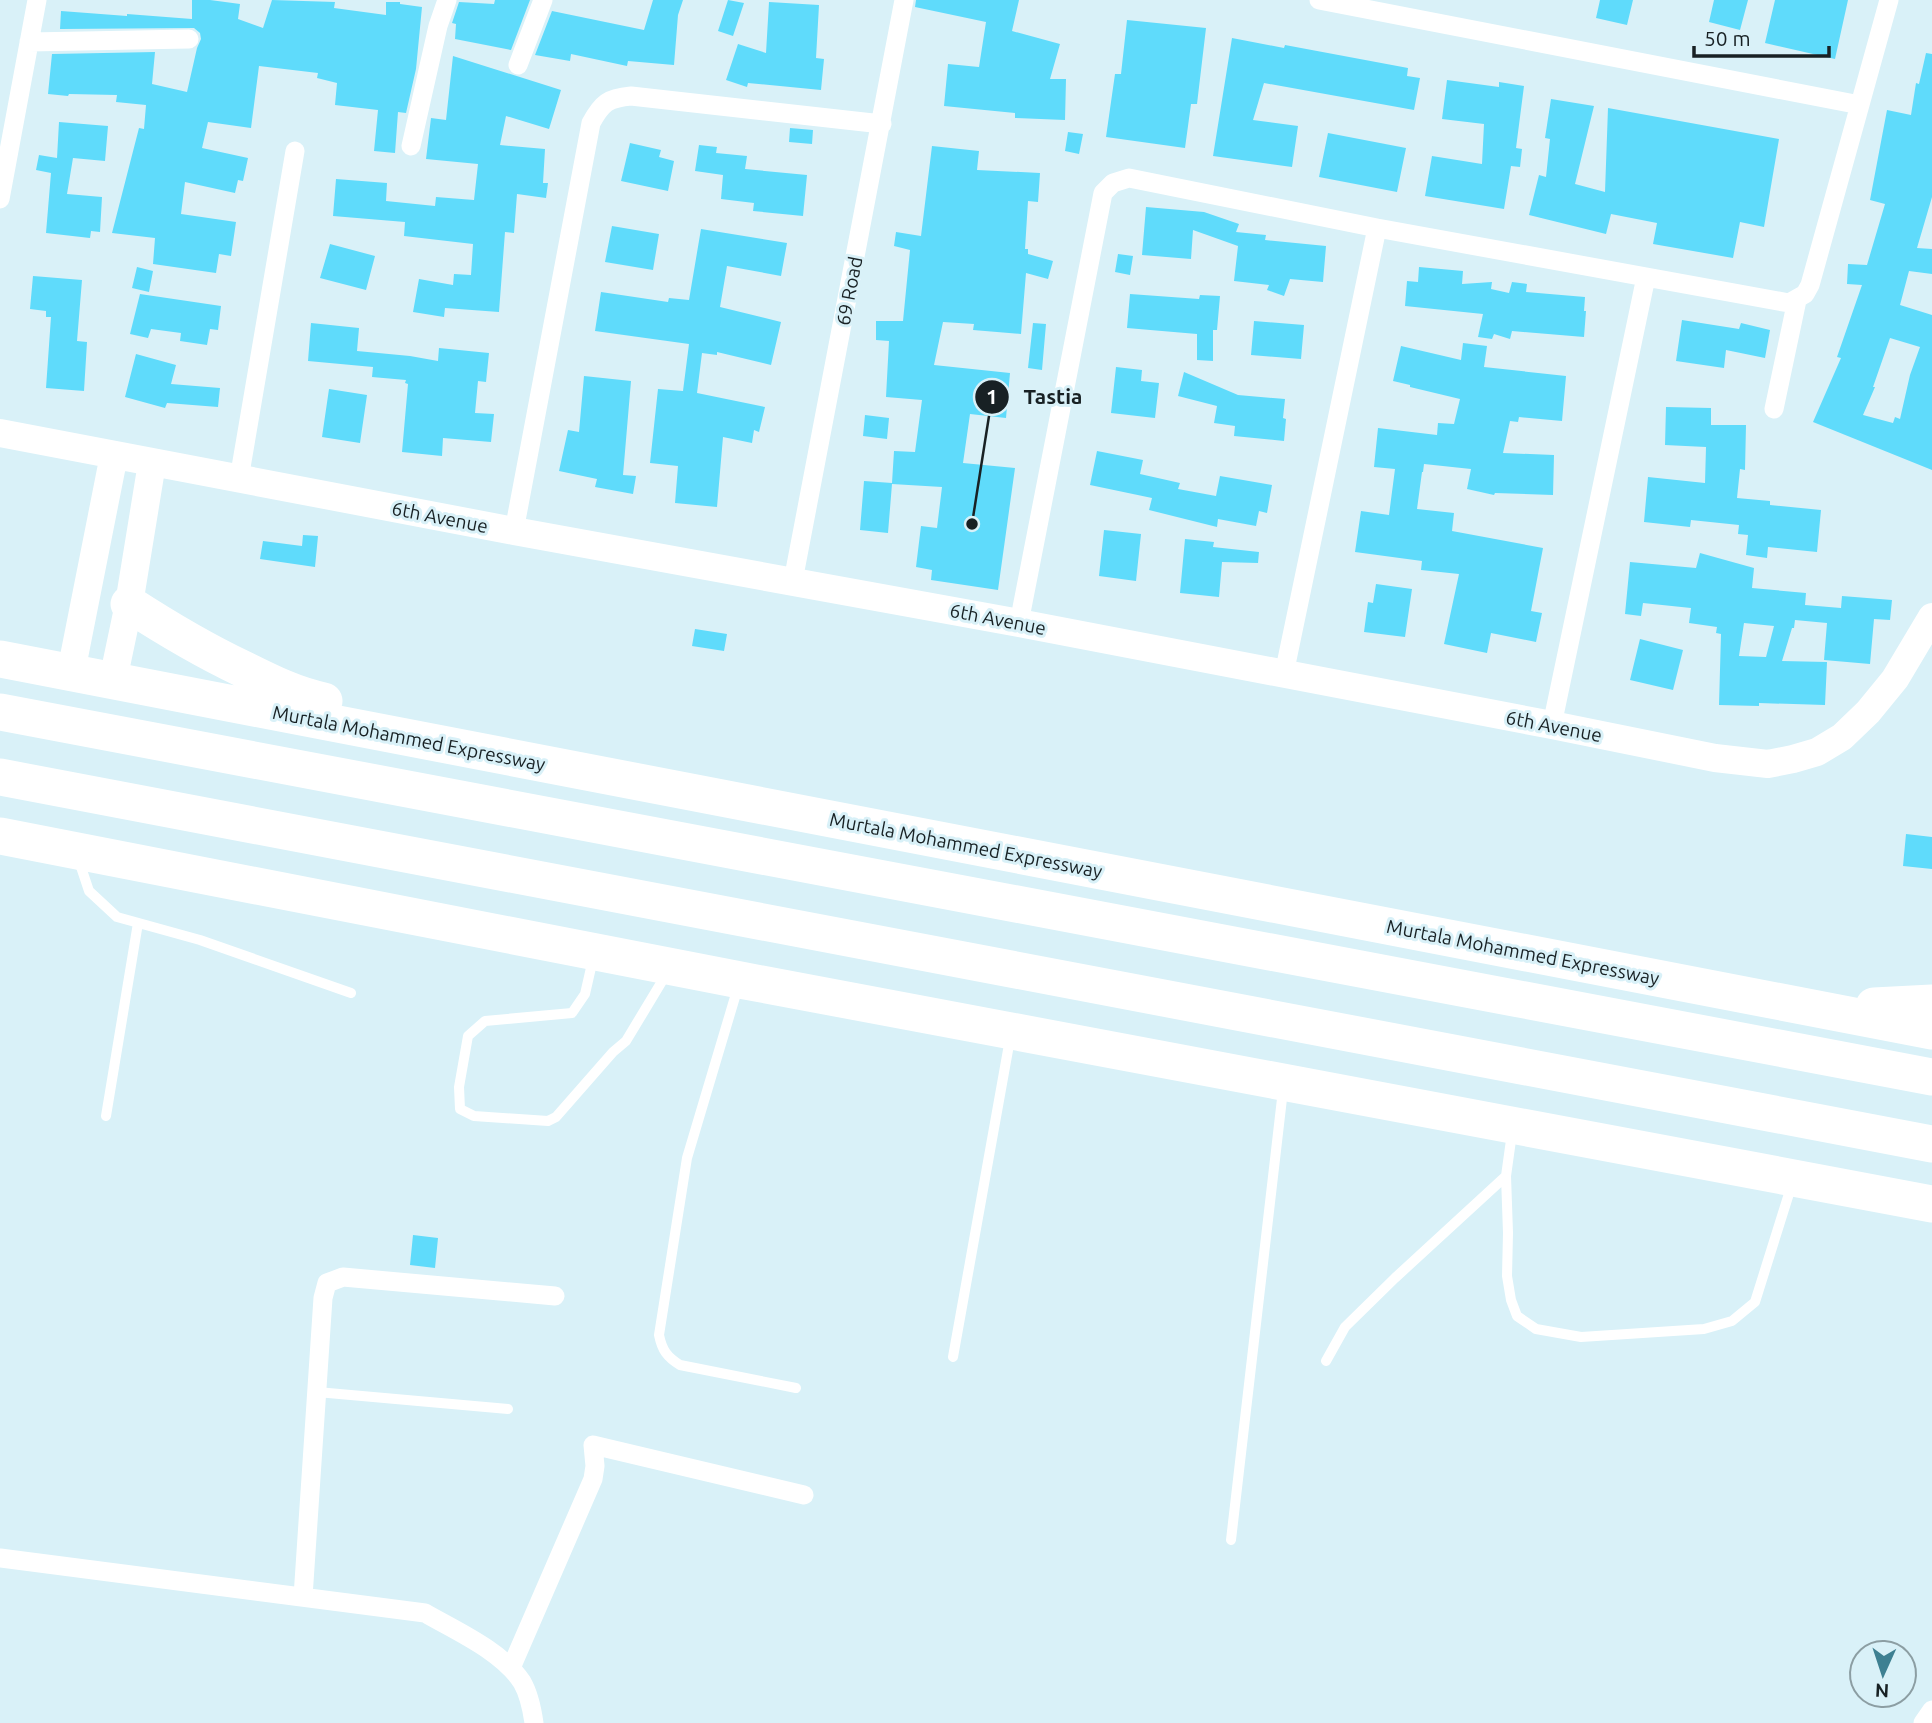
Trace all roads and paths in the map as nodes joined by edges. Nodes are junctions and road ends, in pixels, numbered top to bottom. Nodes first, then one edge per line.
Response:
1 (37, 0) edge
2 (447, 0) edge
3 (543, 0) edge
4 (904, 0) edge
5 (1319, 0) edge
6 (1889, 0) edge
7 (189, 39) dead end
8 (29, 42) junction
9 (518, 65) dead end
10 (1860, 106) junction
11 (882, 124) junction
12 (411, 146) dead end
13 (295, 151) dead end
14 (0, 199) edge
15 (1377, 228) junction
16 (1646, 277) junction
17 (1797, 300) junction
18 (1774, 409) dead end
19 (0, 433) edge
20 (114, 455) junction
21 (152, 463) junction
22 (239, 480) junction
23 (514, 531) junction
24 (793, 581) junction
25 (129, 604) junction
26 (1932, 617) edge
27 (1019, 623) junction
28 (0, 659) edge
29 (71, 672) junction
30 (1284, 674) junction
31 (113, 680) junction
32 (0, 712) edge
33 (1552, 725) junction
34 (587, 773) junction
35 (0, 777) edge
36 (0, 836) edge
37 (75, 850) junction
38 (138, 923) junction
39 (595, 952) junction
40 (671, 966) junction
41 (740, 980) junction
42 (351, 993) dead end
43 (1932, 1003) edge
44 (1825, 1010) junction
45 (1012, 1031) junction
46 (1932, 1031) edge
47 (1932, 1077) edge
48 (1284, 1082) junction
49 (106, 1116) dead end
50 (1513, 1125) junction
51 (1932, 1144) edge
52 (1506, 1176) junction
53 (1793, 1179) junction
54 (1839, 1187) junction
55 (1932, 1204) edge
56 (1932, 1225) edge
57 (555, 1296) dead end
58 (953, 1357) dead end
59 (1326, 1361) dead end
60 (796, 1388) dead end
61 (317, 1392) junction
62 (508, 1409) dead end
63 (804, 1495) dead end
64 (1231, 1540) dead end
65 (0, 1558) edge
66 (303, 1597) junction
67 (511, 1668) junction
68 (1932, 1710) edge
69 (534, 1723) edge
70 (1923, 1723) edge

1 - 8 street
2 - 12 street
3 - 9 street
4 - 11 street, 69 Road
5 - 10 street
6 - 10 street
7 - 8 street
8 - 14 street
10 - 17 street
11 - 23 street
11 - 24 street, 69 Road
13 - 22 street
15 - 16 street
15 - 27 street
15 - 30 street
16 - 17 street
16 - 33 street
17 - 18 street
19 - 20 street, 6th Avenue
20 - 21 street, 6th Avenue
20 - 29 street
21 - 22 street, 6th Avenue
21 - 25 street
22 - 23 street, 6th Avenue
23 - 24 street, 6th Avenue
24 - 27 street, 6th Avenue
25 - 31 street
25 - 34 highway
26 - 33 street, 6th Avenue
27 - 30 street, 6th Avenue
28 - 29 highway, Murtala Mohammed Expressway
29 - 31 highway, Murtala Mohammed Expressway
30 - 33 street, 6th Avenue
31 - 34 highway, Murtala Mohammed Expressway
32 - 47 highway
34 - 44 highway, Murtala Mohammed Expressway
35 - 51 highway
36 - 37 highway
37 - 38 lane
37 - 39 highway
38 - 42 lane
38 - 49 lane
39 - 40 highway
39 - 40 lane
40 - 41 highway
41 - 45 highway
41 - 60 lane
43 - 44 highway
44 - 46 highway, Murtala Mohammed Expressway
45 - 48 highway
45 - 58 lane
48 - 50 highway
48 - 64 lane
50 - 52 lane
50 - 53 highway
52 - 53 lane
52 - 59 lane
53 - 54 highway
54 - 55 highway
54 - 56 highway
57 - 61 street
61 - 62 lane
61 - 66 street
63 - 67 street
65 - 66 street
66 - 67 street
67 - 69 street
68 - 70 street

